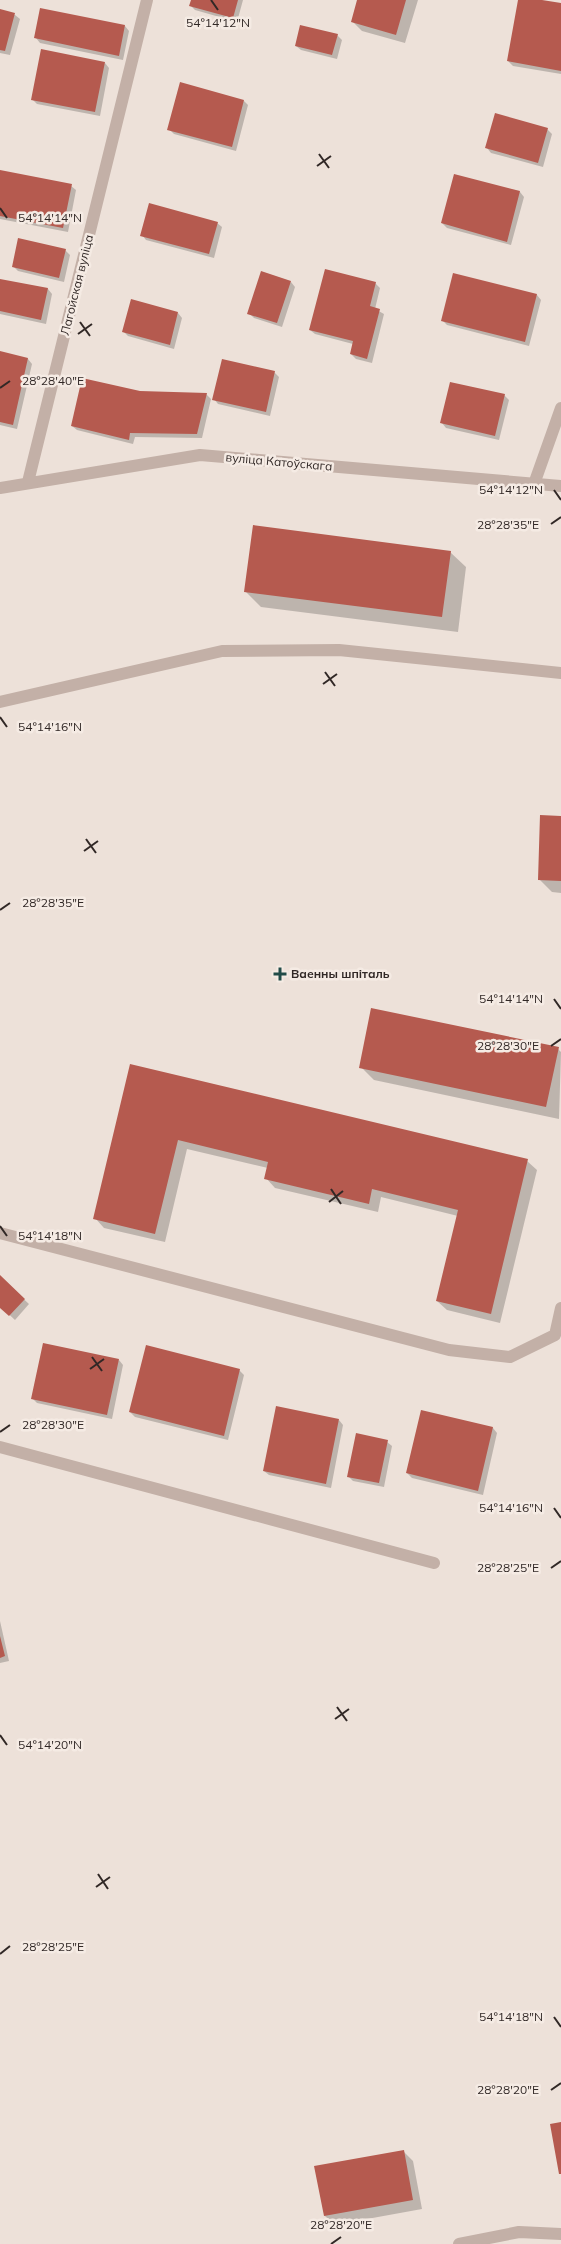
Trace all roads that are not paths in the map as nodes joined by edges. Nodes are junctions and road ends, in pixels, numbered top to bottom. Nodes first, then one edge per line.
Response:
1 (147, 0) edge
2 (561, 408) edge
3 (28, 482) junction
4 (534, 484) junction
5 (561, 486) edge
6 (0, 488) edge
7 (561, 673) edge
8 (0, 702) edge
9 (0, 1233) edge
10 (561, 1308) edge
11 (0, 1447) edge
12 (434, 1564) dead end
13 (561, 2234) edge
14 (459, 2244) edge

1 - 3 street, Лагойская вуліца
2 - 4 street
3 - 4 street, вуліца Катоўскага
3 - 6 street, вуліца Катоўскага
4 - 5 street, вуліца Катоўскага
7 - 8 street
9 - 10 street
11 - 12 street
13 - 14 street

